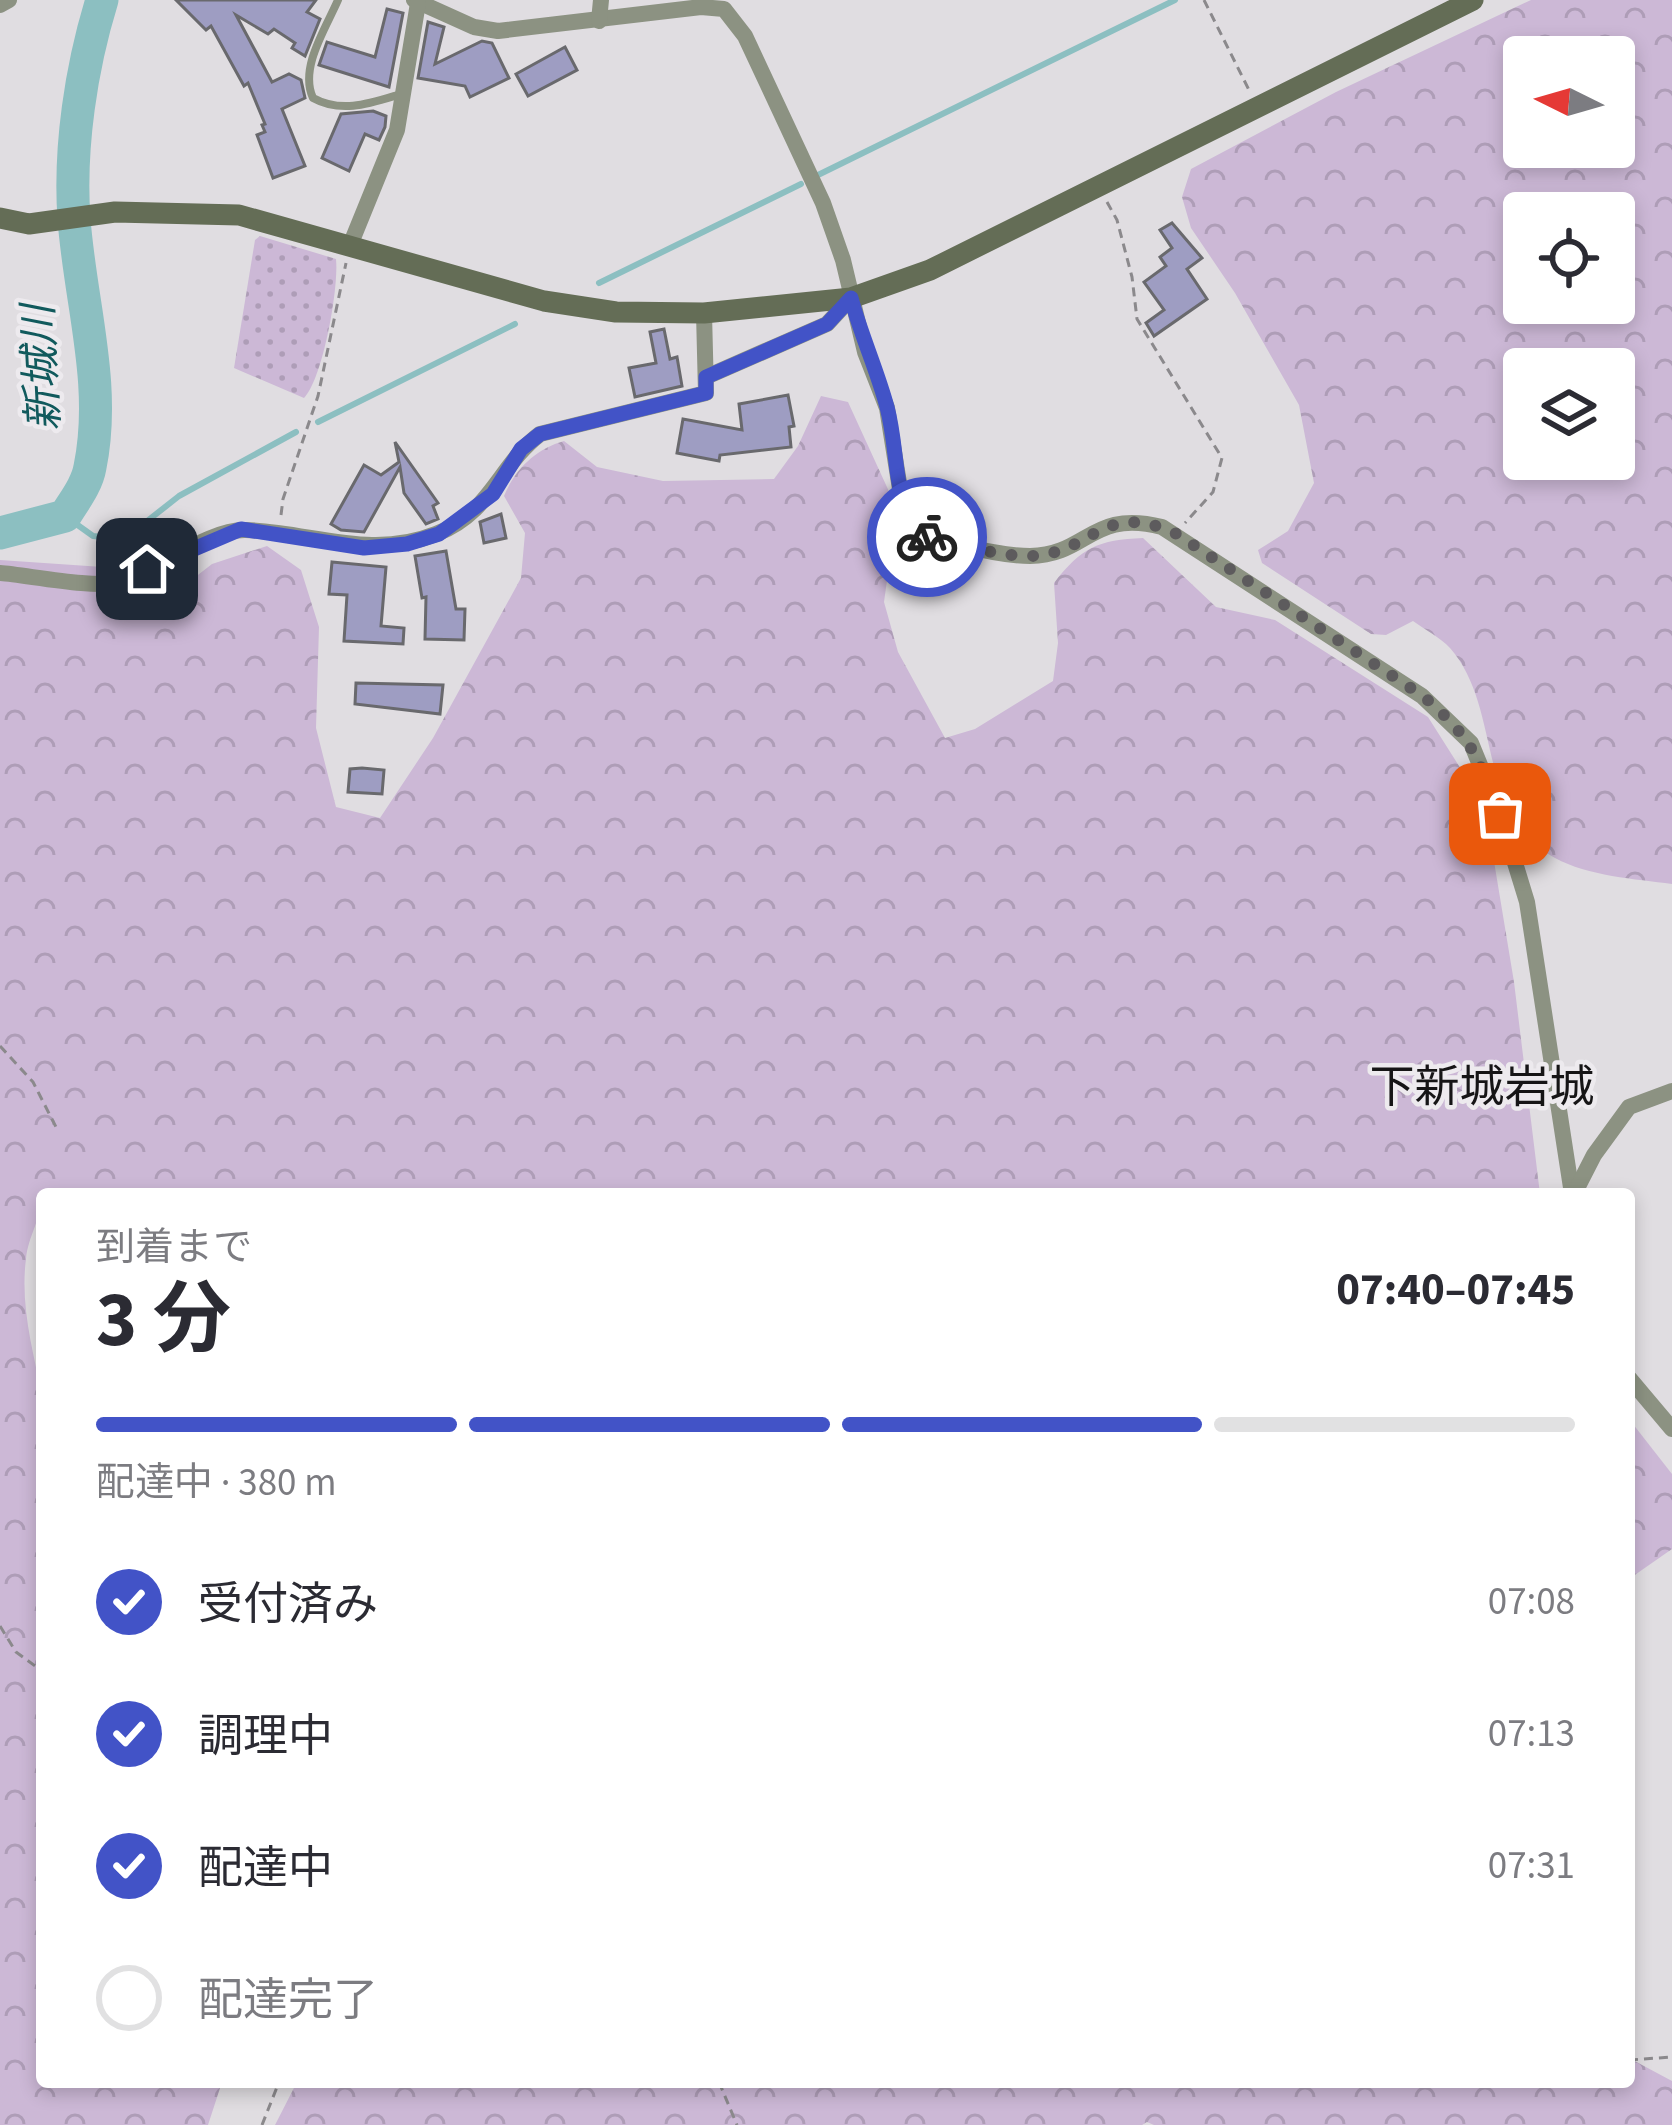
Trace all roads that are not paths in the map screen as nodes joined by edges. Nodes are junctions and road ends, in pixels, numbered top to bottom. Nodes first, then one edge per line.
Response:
1 (9, 0) edge
2 (338, 0) edge
3 (601, 0) edge
4 (1473, 0) edge
5 (416, 1) edge
6 (0, 5) edge
7 (599, 21) junction
8 (403, 94) junction
9 (0, 218) edge
10 (349, 248) junction
11 (851, 298) junction
12 (704, 313) junction
13 (706, 377) junction
14 (0, 573) edge
15 (1672, 1091) edge
16 (1572, 1188) edge
17 (1576, 1188) edge
18 (1635, 1385) edge
19 (1672, 1430) edge

1 - 6 street
2 - 8 lane
3 - 7 street
4 - 11 street
5 - 7 street
5 - 8 street
7 - 11 street
8 - 10 street
9 - 10 street
10 - 12 street
11 - 12 street
11 - 13 street
11 - 16 street
12 - 13 street
13 - 14 street
15 - 17 street
18 - 19 street

